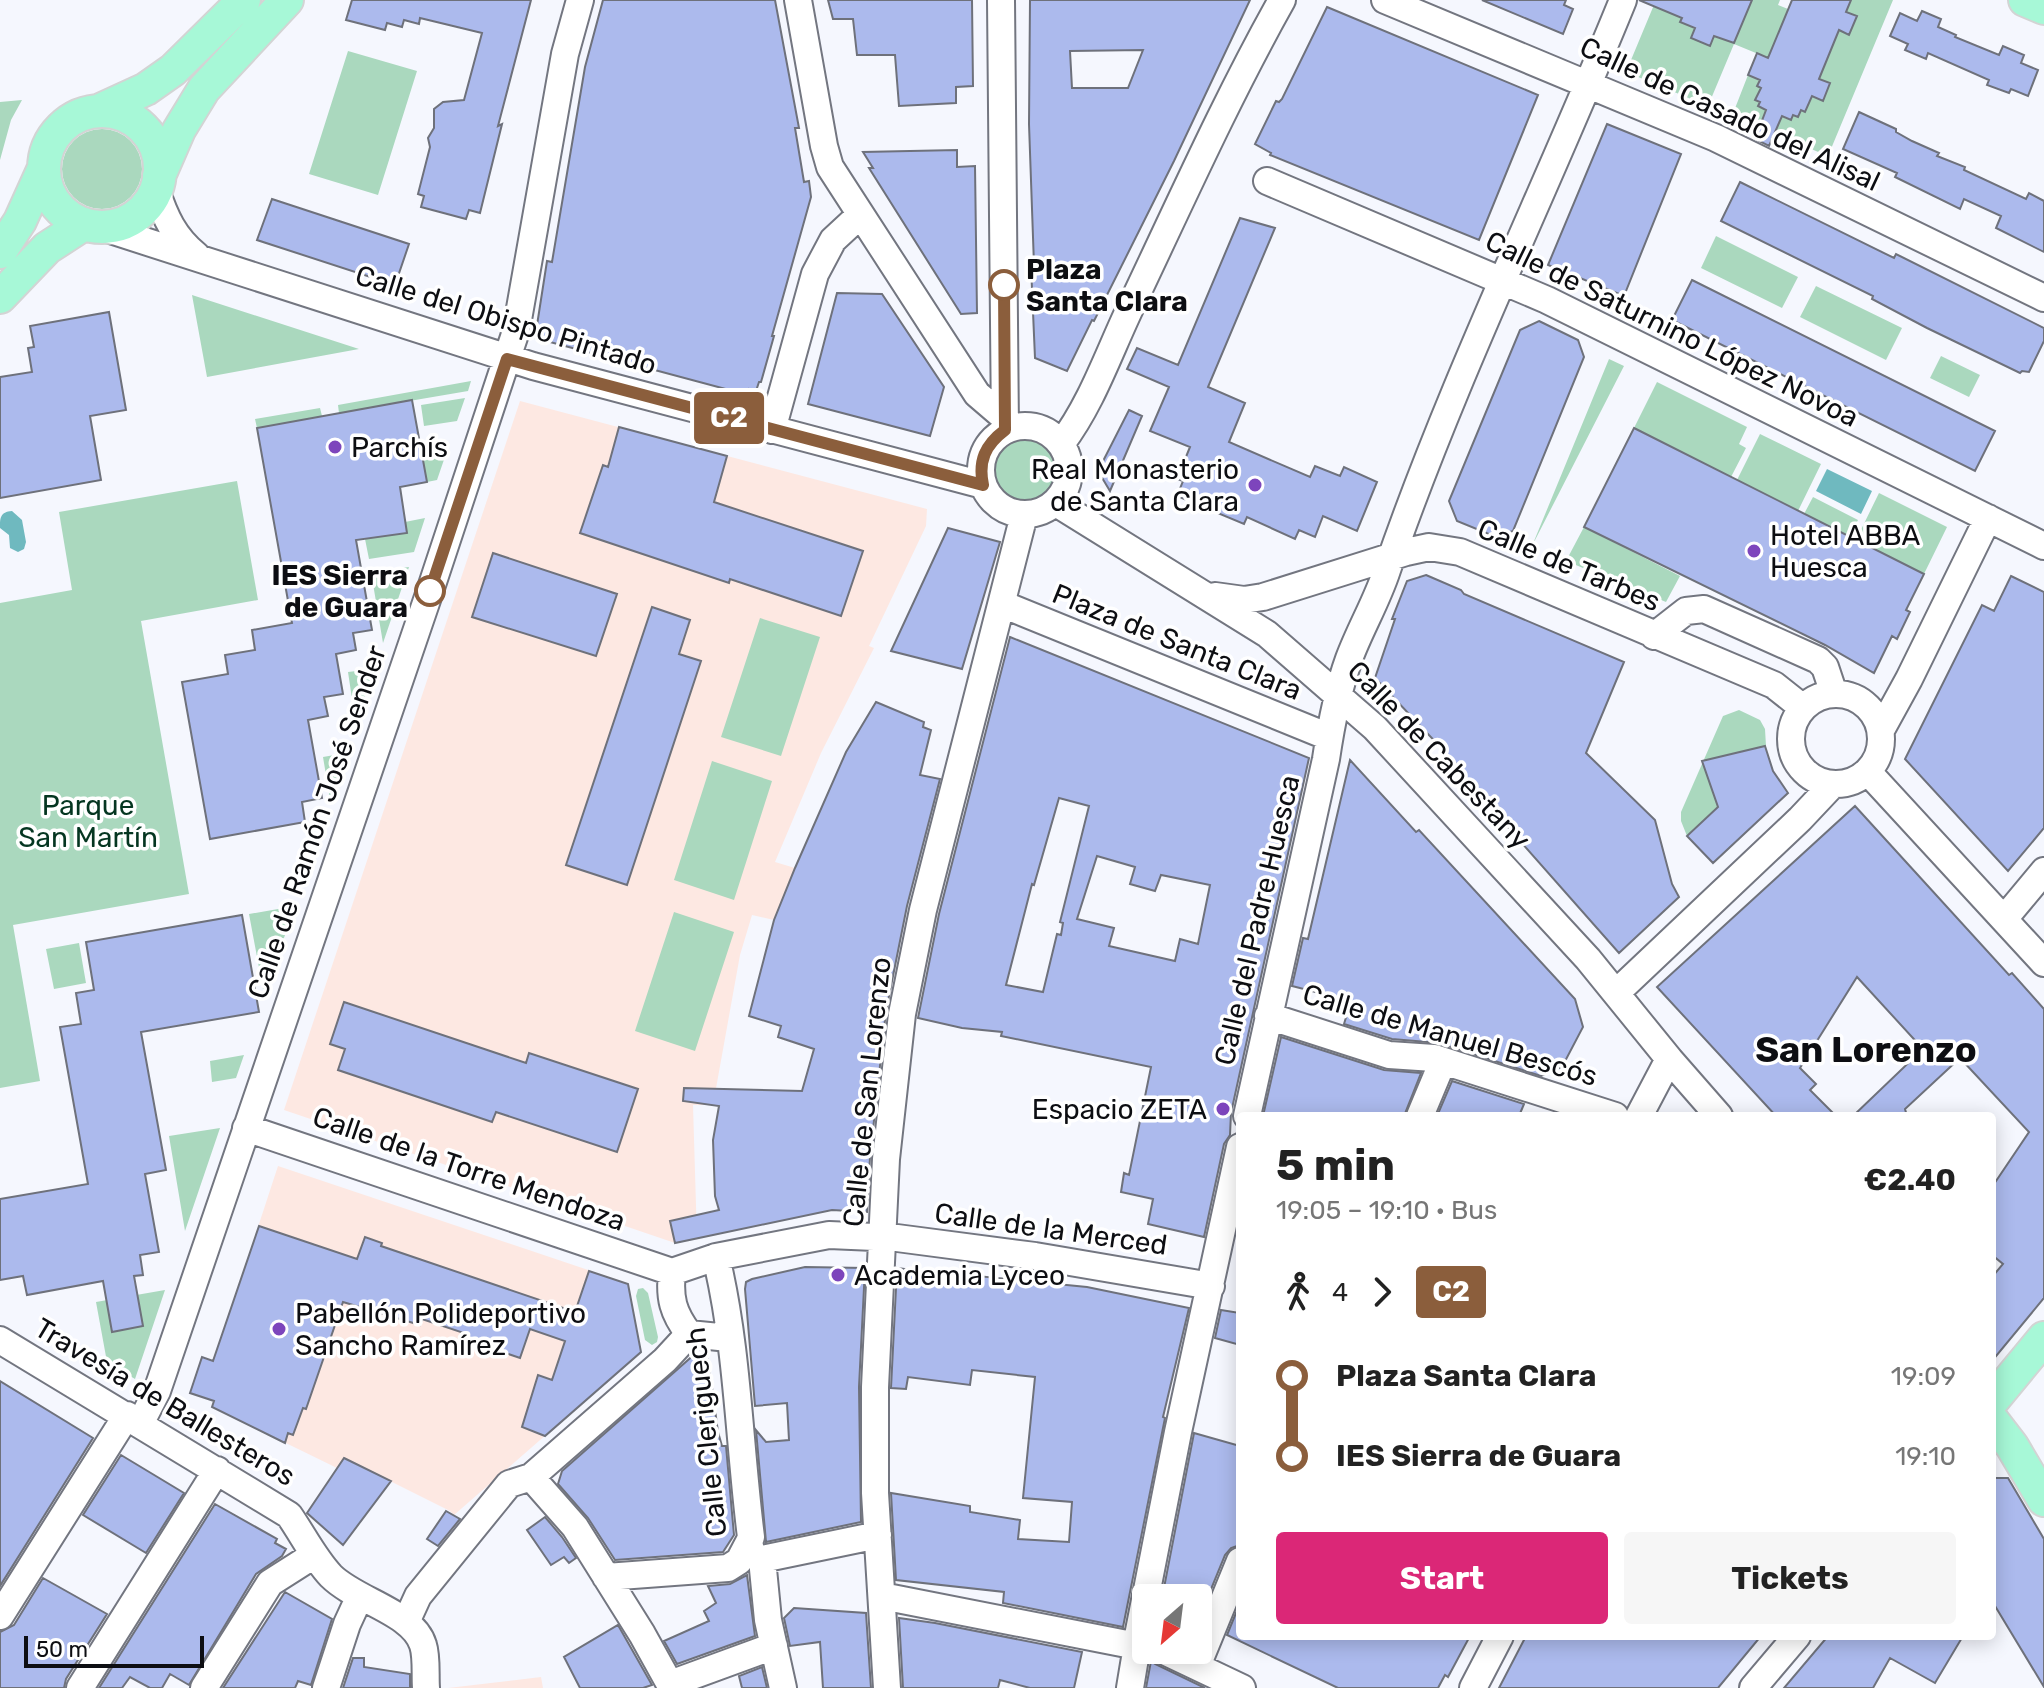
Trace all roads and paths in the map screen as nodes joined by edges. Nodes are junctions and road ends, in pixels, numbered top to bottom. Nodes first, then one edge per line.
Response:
1 (244, 0) edge
2 (287, 0) edge
3 (580, 0) edge
4 (798, 0) edge
5 (1001, 0) edge
6 (1282, 0) edge
7 (1385, 0) edge
8 (1623, 0) edge
9 (2025, 0) edge
10 (2044, 8) edge
11 (1588, 84) junction
12 (98, 111) junction
13 (44, 168) junction
14 (1267, 181) dead end
15 (158, 183) junction
16 (860, 215) junction
17 (91, 225) junction
18 (0, 252) edge
19 (199, 258) junction
20 (1503, 281) junction
21 (0, 297) edge
22 (2044, 298) edge
23 (507, 359) junction
24 (1005, 424) junction
25 (772, 430) junction
26 (1061, 444) junction
27 (983, 485) junction
28 (1056, 503) junction
29 (1410, 506) junction
30 (1024, 515) junction
31 (1988, 518) junction
32 (2044, 546) edge
33 (1443, 547) junction
34 (1391, 557) junction
35 (1357, 569) junction
36 (1379, 590) junction
37 (1206, 593) junction
38 (1002, 604) junction
39 (1654, 636) junction
40 (1834, 694) junction
41 (1338, 695) junction
42 (1803, 708) junction
43 (1375, 728) junction
44 (1881, 730) junction
45 (1329, 737) junction
46 (1868, 772) junction
47 (1833, 784) junction
48 (2044, 871) edge
49 (2004, 919) junction
50 (2044, 963) edge
51 (1616, 993) junction
52 (1268, 1016) junction
53 (1669, 1059) junction
54 (1443, 1061) junction
55 (1248, 1112) edge
56 (1422, 1112) edge
57 (1602, 1112) edge
58 (1641, 1112) edge
59 (1715, 1112) edge
60 (246, 1128) junction
61 (1236, 1166) edge
62 (882, 1237) junction
63 (716, 1257) junction
64 (672, 1272) junction
65 (1211, 1286) junction
66 (689, 1334) junction
67 (729, 1338) junction
68 (2044, 1338) edge
69 (0, 1340) edge
70 (1996, 1396) edge
71 (134, 1419) junction
72 (1996, 1425) edge
73 (217, 1470) junction
74 (531, 1477) junction
75 (2044, 1500) edge
76 (878, 1535) junction
77 (755, 1551) junction
78 (314, 1555) junction
79 (1236, 1571) edge
80 (606, 1577) junction
81 (1157, 1584) edge
82 (359, 1598) junction
83 (882, 1600) junction
84 (0, 1616) edge
85 (407, 1620) junction
86 (1498, 1640) edge
87 (1794, 1640) edge
88 (1132, 1643) edge
89 (774, 1646) junction
90 (1139, 1664) edge
91 (1192, 1664) edge
92 (1197, 1666) junction
93 (671, 1686) edge
94 (80, 1688) edge
95 (204, 1688) edge
96 (326, 1688) edge
97 (426, 1688) edge
98 (783, 1688) edge
99 (887, 1688) edge
100 (1130, 1688) edge
101 (1242, 1688) edge
102 (1473, 1688) edge
103 (1753, 1688) edge

1 - 12 main road
2 - 15 main road
3 - 23 street, Calle de Ramón José Sender
4 - 16 street
5 - 24 street
6 - 26 street
7 - 11 street, Calle de Casado del Alisal
8 - 11 street, Calle del Padre Huesca
9 - 10 main road
11 - 20 street, Calle del Padre Huesca
11 - 22 street, Calle de Casado del Alisal
12 - 13 main road
12 - 15 main road
13 - 17 main road
13 - 18 main road
14 - 20 street, Calle de Saturnino López Novoa
15 - 17 main road
15 - 19 street, Calle del Obispo Pintado
16 - 24 street
16 - 25 street
17 - 19 street, Calle del Obispo Pintado
17 - 21 main road
19 - 23 street, Calle del Obispo Pintado
20 - 29 street, Calle del Padre Huesca
20 - 31 street, Calle de Saturnino López Novoa
23 - 25 street, Calle del Obispo Pintado
23 - 60 street, Calle de Ramón José Sender
24 - 26 street
24 - 27 street
25 - 27 street, Calle del Obispo Pintado
26 - 28 street
27 - 30 street
28 - 30 street
28 - 37 street, Calle de Cabestany
29 - 33 street
29 - 34 street, Calle del Padre Huesca
30 - 38 street, Calle de San Lorenzo
31 - 32 street, Calle de Saturnino López Novoa
31 - 44 street
33 - 34 street, Calle de Tarbes
33 - 39 street, Calle de Tarbes
34 - 35 street, Calle de Tarbes
34 - 36 street, Calle del Padre Huesca
35 - 36 street
35 - 37 street, Calle de Tarbes
36 - 41 street, Calle del Padre Huesca
37 - 41 street, Calle de Cabestany
38 - 45 street, Plaza de Santa Clara
38 - 62 street, Calle de San Lorenzo
39 - 40 street
39 - 42 street, Calle de Tarbes
40 - 42 street
40 - 44 street
41 - 43 street, Calle de Cabestany
41 - 45 street, Calle del Padre Huesca
42 - 47 street
43 - 45 street
43 - 51 street, Calle de Cabestany
44 - 46 street
45 - 52 street, Calle del Padre Huesca
46 - 47 street
46 - 49 street
47 - 51 street
48 - 49 street
49 - 50 street
51 - 53 street, Calle de Cabestany
52 - 54 street, Calle de Manuel Bescós
52 - 55 street, Calle del Padre Huesca
53 - 58 street
53 - 59 street, Calle de Cabestany
54 - 56 street
54 - 57 street, Calle de Manuel Bescós
60 - 64 street, Calle de la Torre Mendoza
60 - 71 street, Calle de Ramón José Sender
61 - 65 street
62 - 63 street, Calle de la Merced
62 - 65 street, Calle de la Merced
62 - 76 street, Calle de San Lorenzo
63 - 64 street, Calle de la Merced
63 - 67 street, Calle Cleriguech
64 - 66 street
65 - 81 street
66 - 67 street
66 - 74 street
67 - 77 street, Calle Cleriguech
68 - 70 main road
69 - 71 street, Travesía de Ballesteros
71 - 73 street, Travesía de Ballesteros
71 - 84 street, Calle de Ramón José Sender
72 - 75 main road
73 - 78 street, Travesía de Ballesteros
73 - 94 street
74 - 80 street
74 - 85 street
76 - 77 street
76 - 83 street, Calle de San Lorenzo
77 - 80 street
77 - 89 street, Calle Cleriguech
78 - 82 street
78 - 95 street
79 - 92 street
80 - 93 street
82 - 85 street
82 - 96 street
83 - 88 street
83 - 99 street, Calle de San Lorenzo
85 - 97 street
86 - 102 street
87 - 103 street
89 - 93 street
89 - 98 street, Calle Cleriguech
90 - 100 street
91 - 92 street
92 - 101 street

